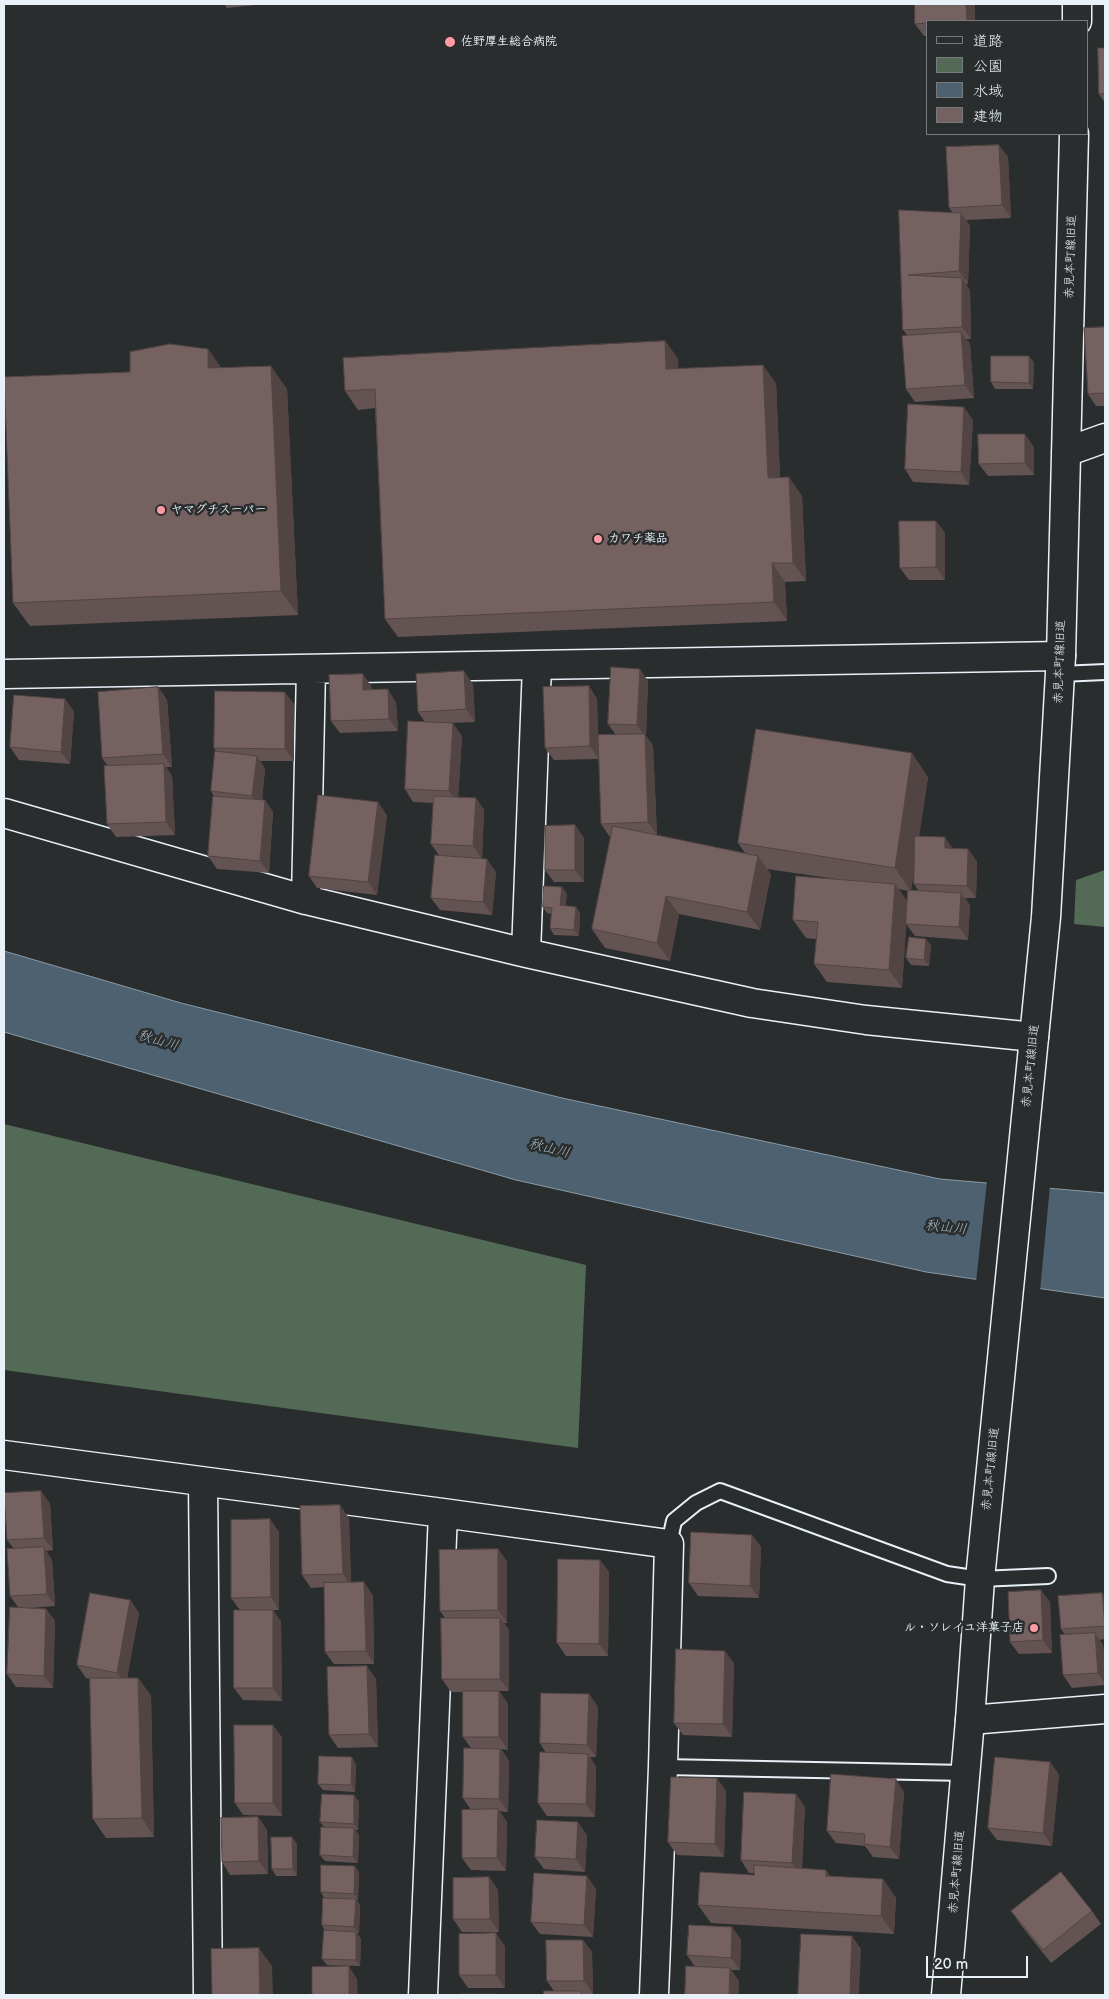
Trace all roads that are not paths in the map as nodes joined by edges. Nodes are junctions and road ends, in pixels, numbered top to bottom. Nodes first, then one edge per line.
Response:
1 (1077, 4) edge
2 (1077, 20) edge
3 (1074, 135) edge
4 (1105, 438) edge
5 (1066, 452) junction
6 (537, 665) junction
7 (1061, 665) junction
8 (311, 669) junction
9 (1105, 672) edge
10 (4, 674) edge
11 (4, 812) edge
12 (306, 900) junction
13 (526, 953) junction
14 (1034, 1037) junction
15 (4, 1456) edge
16 (203, 1482) junction
17 (443, 1513) junction
18 (669, 1544) junction
19 (980, 1572) junction
20 (1048, 1576) dead end
21 (1105, 1709) edge
22 (970, 1720) junction
23 (663, 1767) junction
24 (966, 1773) junction
25 (208, 1995) edge
26 (423, 1995) edge
27 (654, 1995) edge
28 (946, 1995) edge

1 - 2 street
3 - 5 street, 赤見本町線旧道
4 - 5 street
5 - 7 street, 赤見本町線旧道
6 - 7 street
6 - 8 street
6 - 13 street
7 - 9 lane
7 - 14 street, 赤見本町線旧道
8 - 10 street
8 - 12 street
11 - 12 street
12 - 13 street
13 - 14 street
14 - 19 street, 赤見本町線旧道
15 - 16 street
16 - 17 street
16 - 25 street
17 - 18 street
17 - 26 street
18 - 19 lane
18 - 23 street
19 - 20 lane
19 - 22 street, 赤見本町線旧道
21 - 22 street
22 - 24 street, 赤見本町線旧道
23 - 24 lane
23 - 27 street
24 - 28 street, 赤見本町線旧道

